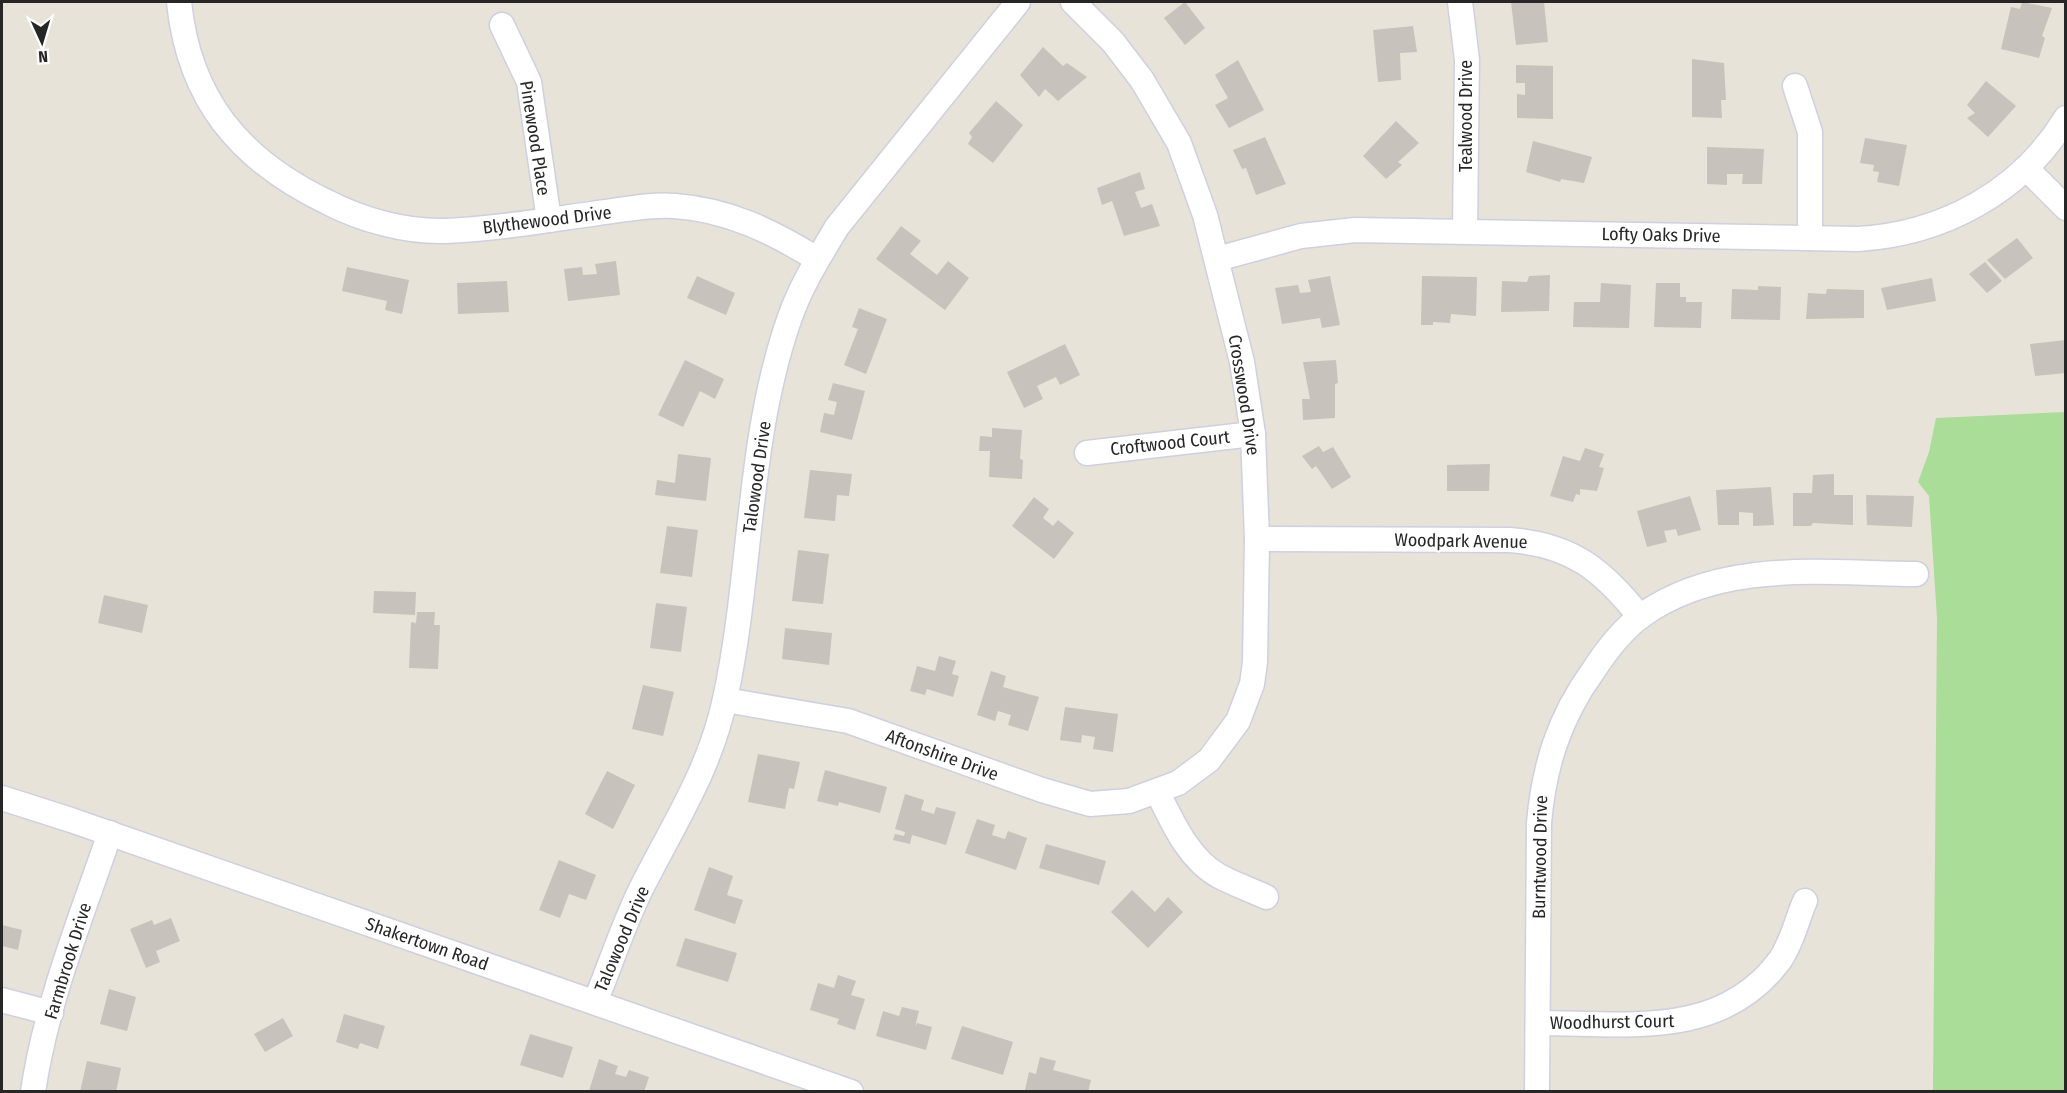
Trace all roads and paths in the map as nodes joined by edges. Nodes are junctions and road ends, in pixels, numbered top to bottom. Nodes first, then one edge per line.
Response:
1 (179, 2) edge
2 (1018, 2) edge
3 (1073, 2) edge
4 (1460, 2) edge
5 (502, 25) dead end
6 (1795, 86) dead end
7 (2066, 118) edge
8 (2026, 168) junction
9 (2066, 208) edge
10 (549, 220) junction
11 (1465, 231) junction
12 (1810, 238) junction
13 (1216, 258) junction
14 (817, 259) junction
15 (1253, 434) junction
16 (1087, 453) dead end
17 (1257, 539) junction
18 (1917, 574) dead end
19 (1640, 617) junction
20 (725, 700) junction
21 (1157, 791) junction
22 (2, 798) edge
23 (110, 833) junction
24 (1266, 897) dead end
25 (1805, 901) dead end
26 (2, 1000) edge
27 (595, 1002) junction
28 (51, 1013) junction
29 (1538, 1023) junction
30 (845, 1090) edge
31 (33, 1092) edge
32 (1538, 1092) edge

1 - 10 street, Blythewood Drive
2 - 14 street, Talowood Drive
3 - 13 street, Crosswood Drive
4 - 11 street, Tealwood Drive
5 - 10 street, Pinewood Place
6 - 12 street
7 - 8 street, Lofty Oaks Drive
8 - 9 street
8 - 12 street, Lofty Oaks Drive
10 - 14 street, Blythewood Drive
11 - 12 street, Lofty Oaks Drive
11 - 13 street, Lofty Oaks Drive
13 - 15 street, Crosswood Drive
14 - 20 street, Talowood Drive
15 - 16 street, Croftwood Court
15 - 17 street, Crosswood Drive
17 - 19 street, Woodpark Avenue
17 - 21 street, Crosswood Drive
18 - 19 street
19 - 29 street, Burntwood Drive
20 - 21 street, Aftonshire Drive
20 - 27 street, Talowood Drive
21 - 24 street
22 - 23 street, Shakertown Road
23 - 27 street, Shakertown Road
23 - 28 street, Farmbrook Drive
25 - 29 street, Woodhurst Court
26 - 28 street
27 - 30 street, Shakertown Road
28 - 31 street, Farmbrook Drive
29 - 32 street, Burntwood Drive

